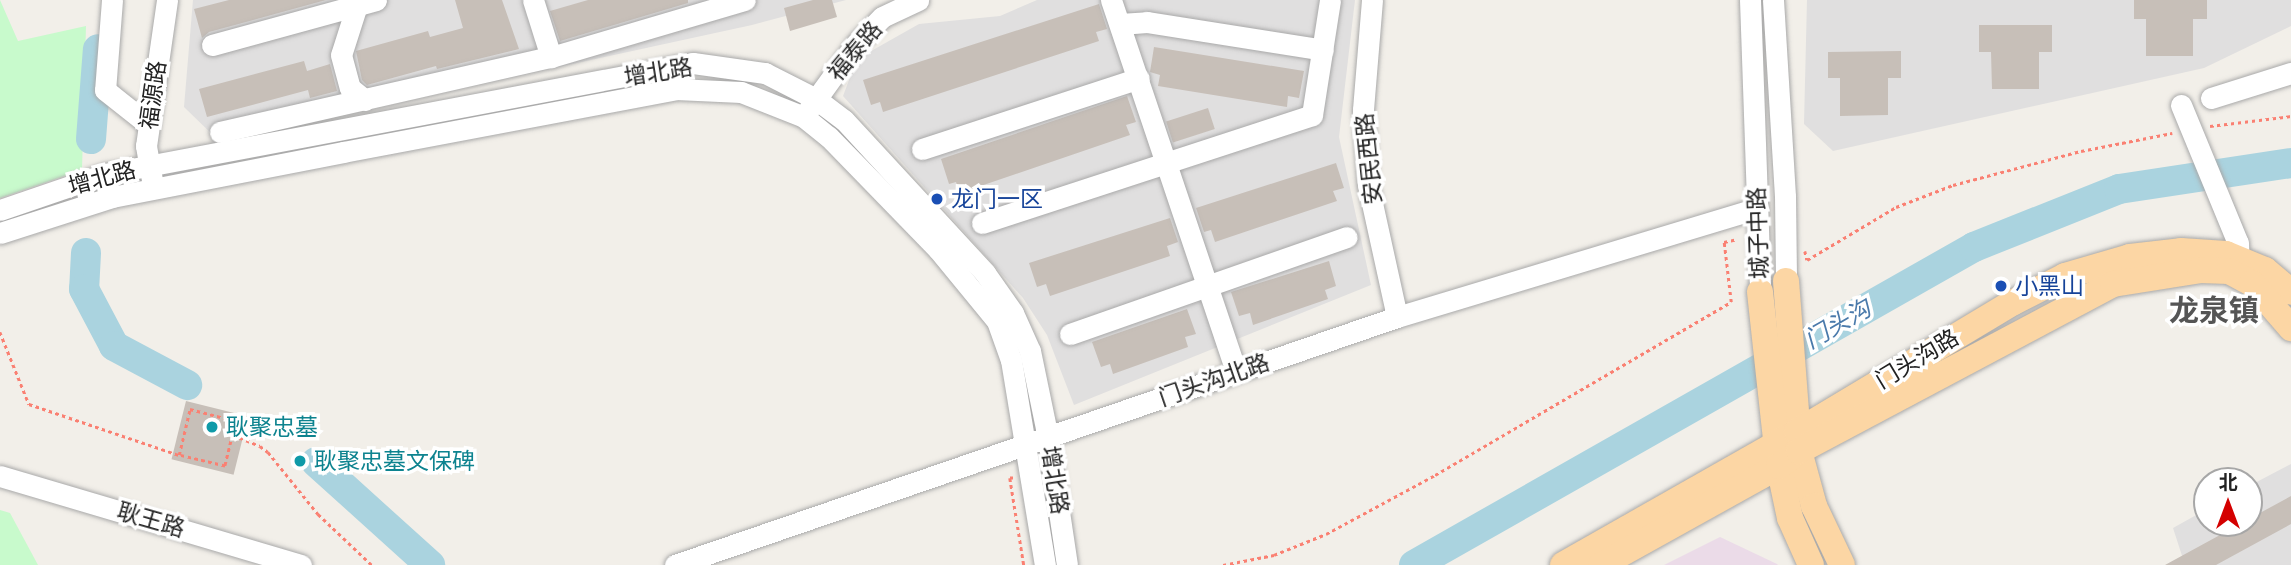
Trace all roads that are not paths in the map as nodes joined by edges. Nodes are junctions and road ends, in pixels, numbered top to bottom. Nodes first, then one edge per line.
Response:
1 (112, 0) edge
2 (167, 0) edge
3 (533, 0) edge
4 (742, 0) edge
5 (918, 0) edge
6 (1111, 0) edge
7 (1330, 0) edge
8 (1372, 0) edge
9 (1750, 0) edge
10 (1773, 0) edge
11 (363, 2) edge
12 (1120, 24) junction
13 (212, 46) dead end
14 (1323, 50) junction
15 (551, 57) junction
16 (2291, 73) edge
17 (1139, 78) junction
18 (2211, 98) dead end
19 (816, 99) junction
20 (365, 100) junction
21 (2181, 105) dead end
22 (804, 117) junction
23 (149, 125) junction
24 (220, 132) dead end
25 (922, 149) dead end
26 (1168, 162) junction
27 (147, 167) junction
28 (154, 189) junction
29 (1757, 208) junction
30 (0, 209) edge
31 (982, 223) dead end
32 (0, 233) edge
33 (1347, 237) dead end
34 (2240, 268) junction
35 (1786, 281) joint
36 (1209, 286) junction
37 (1760, 292) joint
38 (2291, 292) edge
39 (1397, 317) junction
40 (2291, 328) edge
41 (1070, 334) dead end
42 (1236, 372) junction
43 (1048, 438) junction
44 (1026, 442) junction
45 (1788, 448) junction
46 (0, 476) edge
47 (301, 565) edge
48 (675, 565) edge
49 (1045, 565) edge
50 (1067, 565) edge
51 (1563, 565) edge
52 (1601, 565) edge
53 (1811, 565) edge
54 (1842, 565) edge

1 - 23 street
2 - 23 street, 福源路
3 - 15 street
4 - 15 street
5 - 19 street, 福泰路
6 - 12 street
7 - 14 street
8 - 39 street, 安民西路
9 - 29 street, 城子中路
10 - 35 street, 城子中路
11 - 13 street
11 - 20 street
12 - 14 street
12 - 17 street
14 - 26 street
15 - 20 street
16 - 18 street
17 - 25 street
17 - 26 street
19 - 22 street, 福泰路
19 - 27 street, 增北路
19 - 43 street, 增北路
20 - 24 street
21 - 34 street
22 - 28 street, 增北路
22 - 44 street, 增北路
23 - 27 street, 福源路
26 - 31 street
26 - 36 street
27 - 28 street, 福源路
27 - 30 street, 增北路
28 - 32 street, 增北路
29 - 37 street, 城子中路
29 - 39 street, 门头沟北路
33 - 36 street
34 - 38 main road, 门头沟路
34 - 40 main road, 门头沟路
34 - 45 main road, 门头沟路
35 - 45 main road
36 - 41 street
36 - 42 street
37 - 45 main road, 城子中路
39 - 42 street, 门头沟北路
42 - 43 street, 门头沟北路
43 - 44 street, 门头沟北路
43 - 50 street, 增北路
44 - 48 street, 门头沟北路
44 - 49 street, 增北路
45 - 51 main road, 门头沟路
45 - 52 main road, 门头沟路
45 - 53 main road
45 - 54 main road
46 - 47 street, 耿王路

